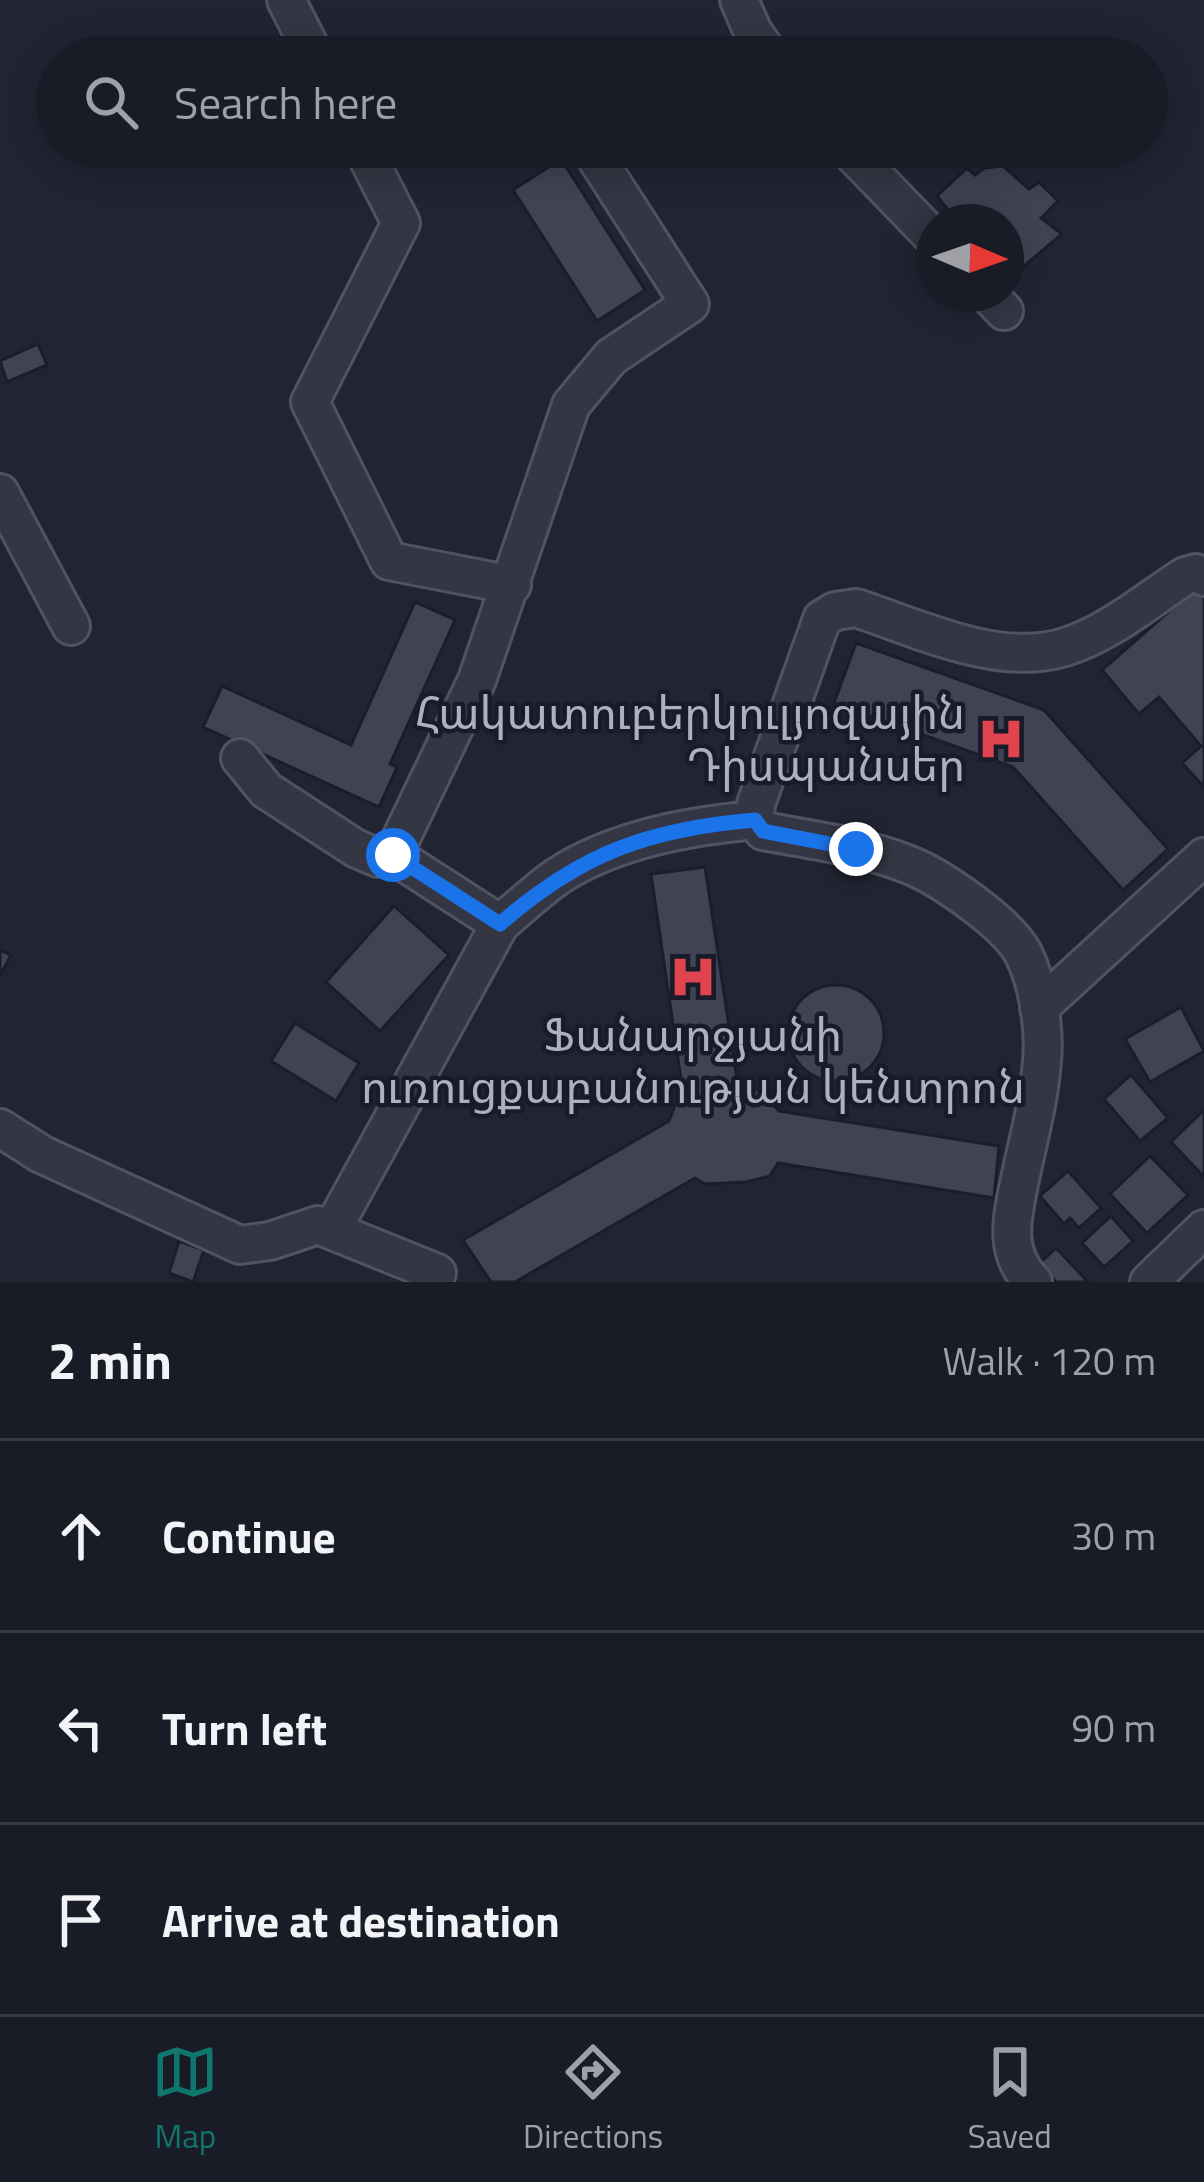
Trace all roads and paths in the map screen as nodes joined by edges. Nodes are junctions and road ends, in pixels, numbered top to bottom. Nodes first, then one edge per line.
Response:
1 (286, 0) edge
2 (739, 0) edge
3 (304, 36) edge
4 (756, 36) edge
5 (373, 168) edge
6 (603, 168) edge
7 (866, 168) edge
8 (916, 219) edge
9 (0, 493) edge
10 (1204, 577) edge
11 (512, 585) junction
12 (71, 626) dead end
13 (241, 758) dead end
14 (755, 820) junction
15 (393, 855) junction
16 (1204, 857) edge
17 (500, 924) junction
18 (1039, 1008) junction
19 (0, 1128) edge
20 (333, 1228) junction
21 (1204, 1229) edge
22 (437, 1273) dead end
23 (1033, 1282) edge
24 (1149, 1282) edge

1 - 3 street
2 - 4 street
5 - 11 street
6 - 11 street
7 - 8 street
9 - 12 street
10 - 14 street
11 - 15 street
13 - 15 street
14 - 17 street
14 - 18 street
15 - 17 street
16 - 18 street
17 - 20 street
18 - 23 street
19 - 20 street
20 - 22 street
21 - 24 street

